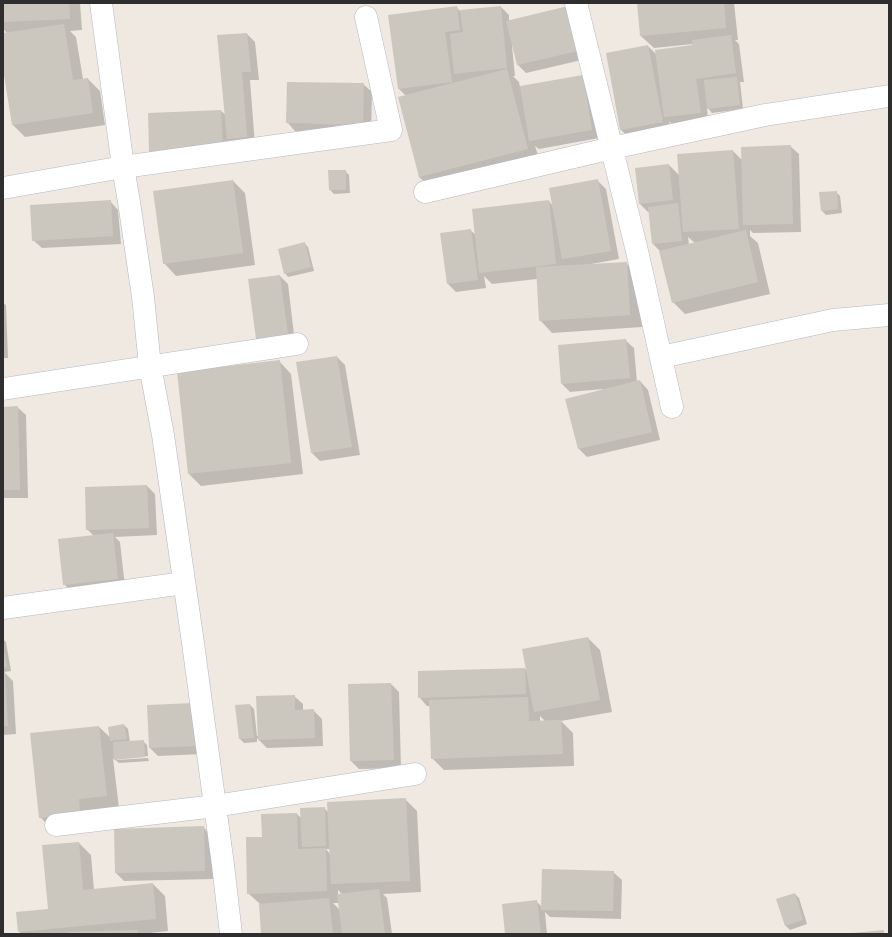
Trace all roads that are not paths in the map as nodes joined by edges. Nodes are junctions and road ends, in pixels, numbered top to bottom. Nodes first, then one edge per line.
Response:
1 (101, 3) edge
2 (576, 3) edge
3 (366, 17) dead end
4 (889, 96) edge
5 (612, 148) junction
6 (122, 167) junction
7 (3, 188) edge
8 (425, 192) dead end
9 (889, 315) edge
10 (297, 344) dead end
11 (661, 357) junction
12 (150, 366) junction
13 (3, 389) edge
14 (672, 407) dead end
15 (184, 583) junction
16 (3, 608) edge
17 (415, 774) dead end
18 (215, 806) junction
19 (56, 825) dead end
20 (231, 934) edge

1 - 6 street
2 - 5 street
3 - 6 street
4 - 5 street
5 - 8 street
5 - 11 street
6 - 7 street
6 - 12 street
9 - 11 street
10 - 12 street
11 - 14 street
12 - 13 street
12 - 15 street
15 - 16 street
15 - 18 street
17 - 18 street
18 - 19 street
18 - 20 street

